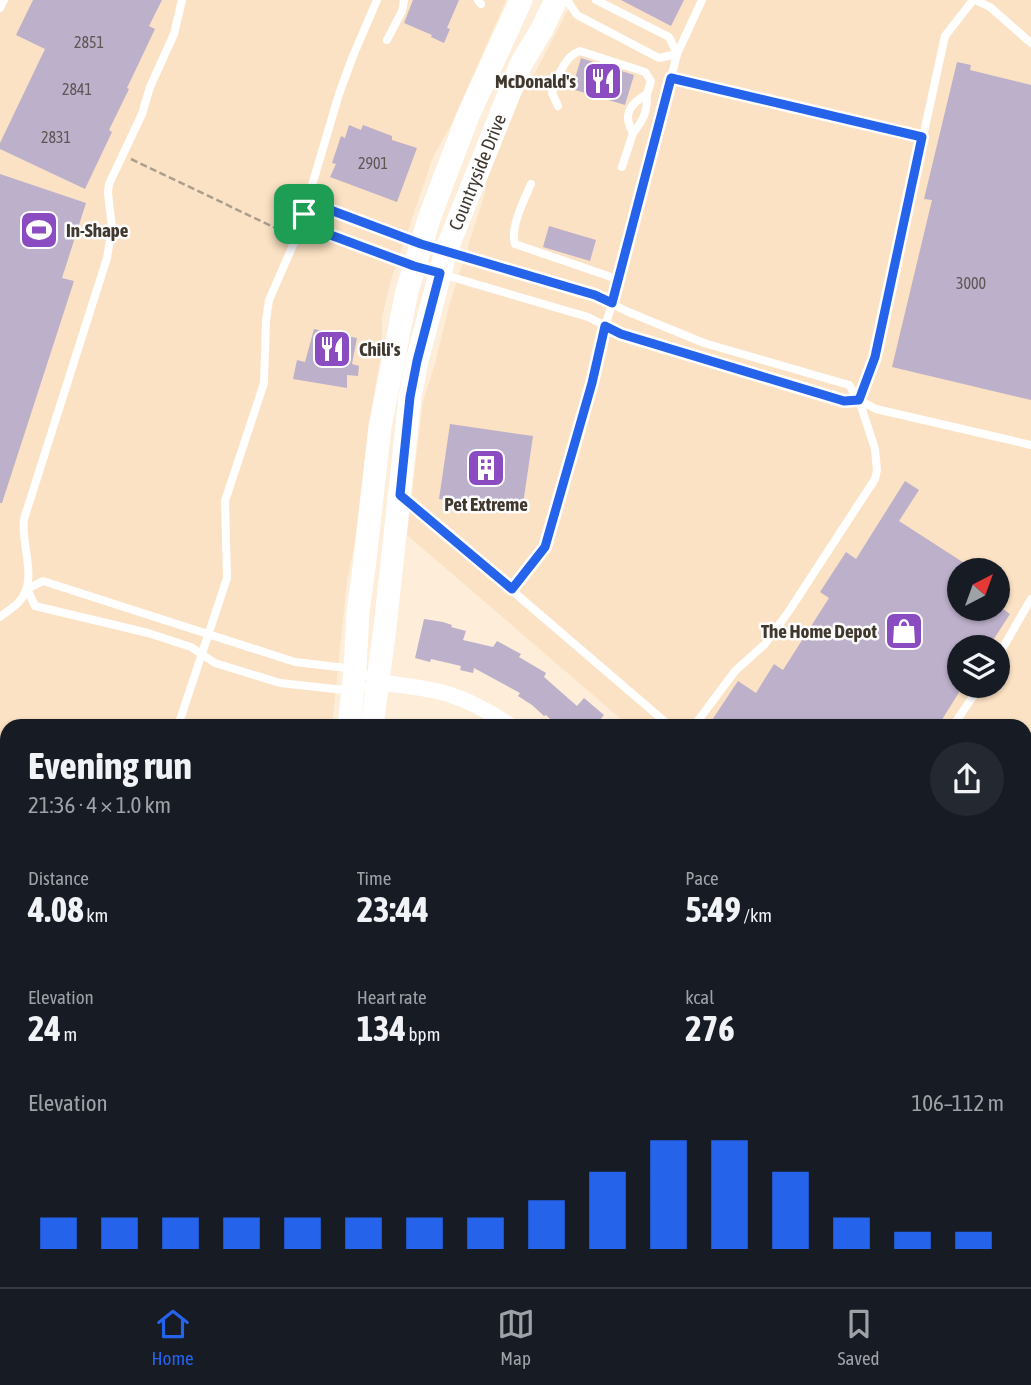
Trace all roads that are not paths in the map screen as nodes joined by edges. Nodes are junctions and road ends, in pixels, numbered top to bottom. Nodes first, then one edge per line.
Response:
1 (4, 0) edge
2 (182, 0) edge
3 (377, 0) edge
4 (404, 0) edge
5 (521, 0) edge
6 (536, 0) edge
7 (556, 0) edge
8 (567, 0) edge
9 (596, 0) edge
10 (702, 0) edge
11 (974, 0) edge
12 (0, 8) edge
13 (387, 40) dead end
14 (1031, 43) edge
15 (677, 54) junction
16 (648, 94) junction
17 (558, 106) dead end
18 (503, 107) junction
19 (633, 133) junction
20 (622, 167) dead end
21 (531, 184) dead end
22 (304, 214) junction
23 (418, 255) junction
24 (443, 262) junction
25 (620, 280) junction
26 (612, 303) junction
27 (605, 326) junction
28 (859, 400) junction
29 (1031, 445) edge
30 (400, 495) junction
31 (27, 589) junction
32 (512, 589) junction
33 (1031, 599) edge
34 (0, 617) edge
35 (209, 634) junction
36 (1010, 635) edge
37 (203, 654) junction
38 (354, 680) junction
39 (378, 682) junction
40 (972, 698) edge
41 (180, 719) edge
42 (350, 719) edge
43 (373, 719) edge
44 (492, 719) edge
45 (662, 719) edge
46 (699, 719) edge
47 (958, 719) edge

1 - 12 lane
2 - 31 lane
3 - 22 lane
4 - 13 lane
5 - 23 street, Countryside Drive
6 - 18 street
7 - 18 street, Countryside Drive
8 - 15 lane
9 - 15 lane
10 - 15 lane
11 - 14 lane
11 - 28 lane
15 - 25 lane
16 - 17 lane
16 - 19 lane
16 - 19 lane
18 - 24 street, Countryside Drive
19 - 20 lane
21 - 25 lane
22 - 23 lane
22 - 23 lane
22 - 35 lane
23 - 24 lane
23 - 24 lane
23 - 38 street, Countryside Drive
24 - 26 lane
24 - 27 lane
24 - 30 street, Countryside Drive
25 - 26 lane
26 - 27 lane
26 - 28 lane
27 - 28 lane
27 - 32 lane
28 - 29 lane
28 - 46 lane
30 - 32 lane
30 - 39 street, Countryside Drive
31 - 34 lane
31 - 35 lane
31 - 37 lane
32 - 45 lane
33 - 36 lane
35 - 37 lane
35 - 38 lane
37 - 38 lane
37 - 41 lane
38 - 39 lane
38 - 39 lane
38 - 42 street, Countryside Drive
39 - 43 street, Countryside Drive
39 - 44 street
40 - 47 lane

